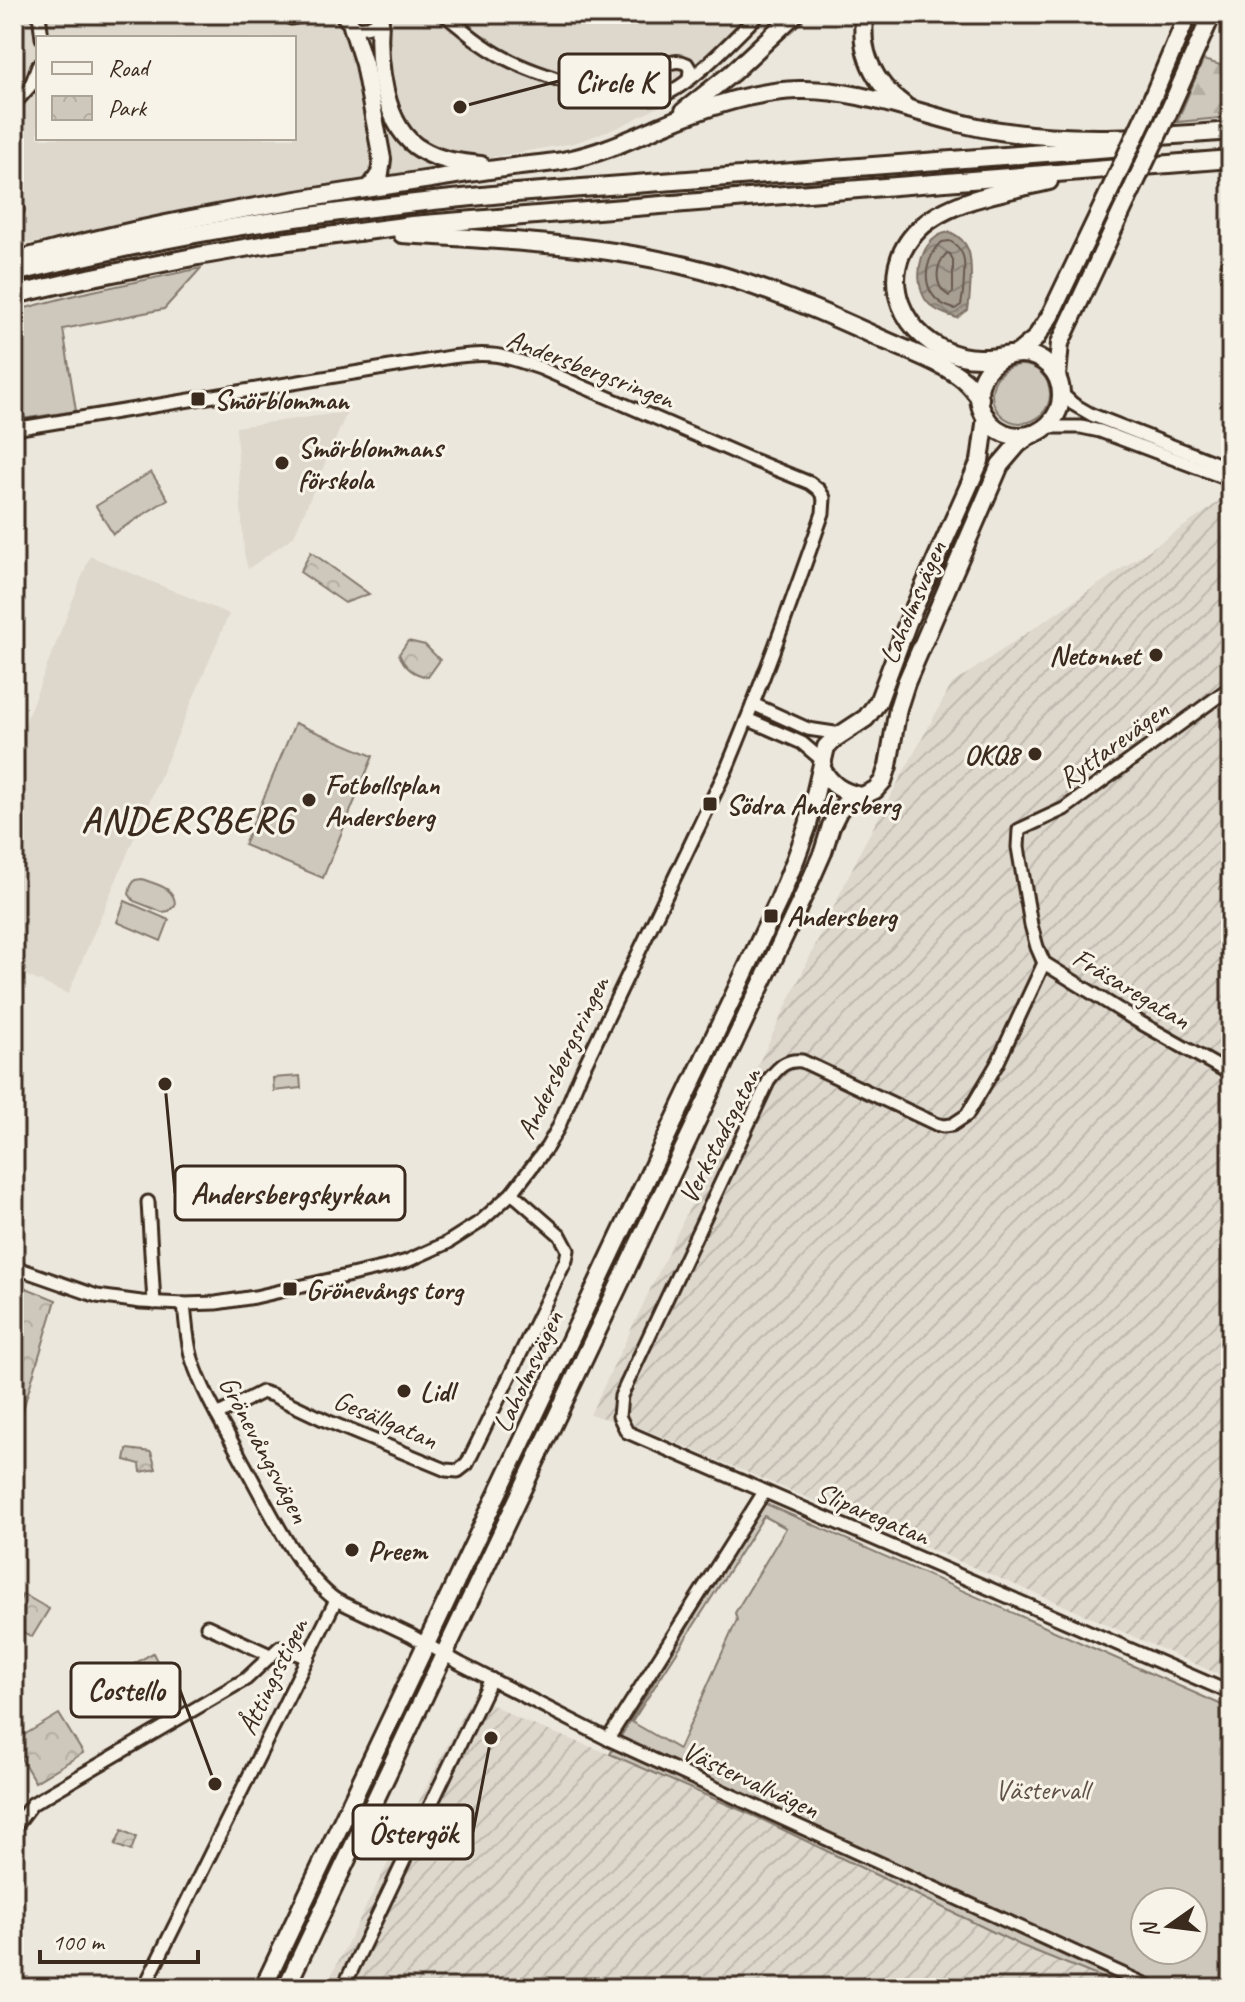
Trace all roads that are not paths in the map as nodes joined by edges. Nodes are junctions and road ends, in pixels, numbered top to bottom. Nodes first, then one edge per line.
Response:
1 (39, 14) edge
2 (311, 14) edge
3 (759, 14) edge
4 (795, 14) edge
5 (865, 14) edge
6 (1188, 14) edge
7 (1212, 14) edge
8 (442, 15) edge
9 (382, 17) edge
10 (291, 18) dead end
11 (346, 20) edge
12 (42, 36) edge
13 (36, 71) edge
14 (689, 79) junction
15 (608, 92) junction
16 (14, 104) edge
17 (912, 110) junction
18 (666, 124) junction
19 (1231, 131) edge
20 (1231, 139) edge
21 (1231, 159) edge
22 (503, 168) junction
23 (1105, 169) junction
24 (370, 188) junction
25 (14, 198) edge
26 (14, 214) edge
27 (361, 231) junction
28 (14, 261) edge
29 (14, 273) edge
30 (14, 295) edge
31 (1014, 354) junction
32 (1059, 384) junction
33 (980, 398) junction
34 (986, 417) junction
35 (14, 429) edge
36 (1039, 431) junction
37 (1231, 469) edge
38 (1231, 480) edge
39 (1231, 687) edge
40 (753, 704) junction
41 (747, 719) junction
42 (841, 734) junction
43 (822, 765) junction
44 (861, 796) junction
45 (1019, 830) joint
46 (1044, 963) junction
47 (1231, 1074) edge
48 (512, 1193) junction
49 (148, 1202) dead end
50 (14, 1267) edge
51 (154, 1303) junction
52 (184, 1304) junction
53 (217, 1415) junction
54 (764, 1492) junction
55 (336, 1600) junction
56 (207, 1626) dead end
57 (425, 1643) junction
58 (445, 1654) junction
59 (270, 1655) junction
60 (308, 1658) junction
61 (491, 1679) junction
62 (1231, 1693) edge
63 (608, 1739) junction
64 (14, 1828) edge
65 (144, 1988) edge
66 (263, 1988) edge
67 (286, 1988) edge
68 (343, 1988) edge
69 (1153, 1988) edge

1 - 12 street
2 - 10 street
3 - 14 street
4 - 18 highway
5 - 17 highway
6 - 31 highway, bridge
7 - 32 highway, Laholmsvägen, bridge
8 - 15 street
9 - 11 street
9 - 22 highway
11 - 24 highway
13 - 16 street
14 - 15 street
14 - 15 street
17 - 18 highway
17 - 19 highway
18 - 22 highway
20 - 29 highway
21 - 23 highway
22 - 24 highway
23 - 27 highway
23 - 31 highway
24 - 28 highway
25 - 26 street
27 - 30 highway
27 - 33 highway
31 - 32 highway
31 - 33 highway
32 - 36 highway, Laholmsvägen
32 - 37 street
33 - 34 highway, Laholmsvägen
34 - 36 highway
34 - 42 highway, Laholmsvägen
35 - 40 street, Andersbergsringen
36 - 38 street
36 - 44 highway, Laholmsvägen
39 - 45 street, Ryttarevägen
40 - 41 street, Andersbergsringen
40 - 42 street
41 - 43 street
41 - 48 street, Andersbergsringen
42 - 43 highway, Laholmsvägen
43 - 44 highway
43 - 57 highway, Laholmsvägen
44 - 58 highway, Laholmsvägen
45 - 46 street, Fräsaregatan
46 - 47 street, Fräsaregatan
46 - 54 street, Verkstadsgatan
48 - 52 street, Andersbergsringen
48 - 53 street, Gesällgatan
49 - 51 street
50 - 51 street, Andersbergsringen
51 - 52 street, Andersbergsringen
52 - 53 street, Grönevångsvägen
53 - 55 street, Grönevångsvägen
54 - 62 street, Sliparegatan
54 - 63 street
55 - 57 street, Västervallvägen
55 - 60 street, Åttingsstigen
56 - 59 street
57 - 58 street, Västervallvägen
57 - 66 highway, Laholmsvägen
58 - 61 street, Västervallvägen
58 - 67 highway, Laholmsvägen
59 - 60 street
59 - 64 street
60 - 65 street, Åttingsstigen
61 - 63 street, Västervallvägen
61 - 68 street
63 - 69 street, Västervallvägen

